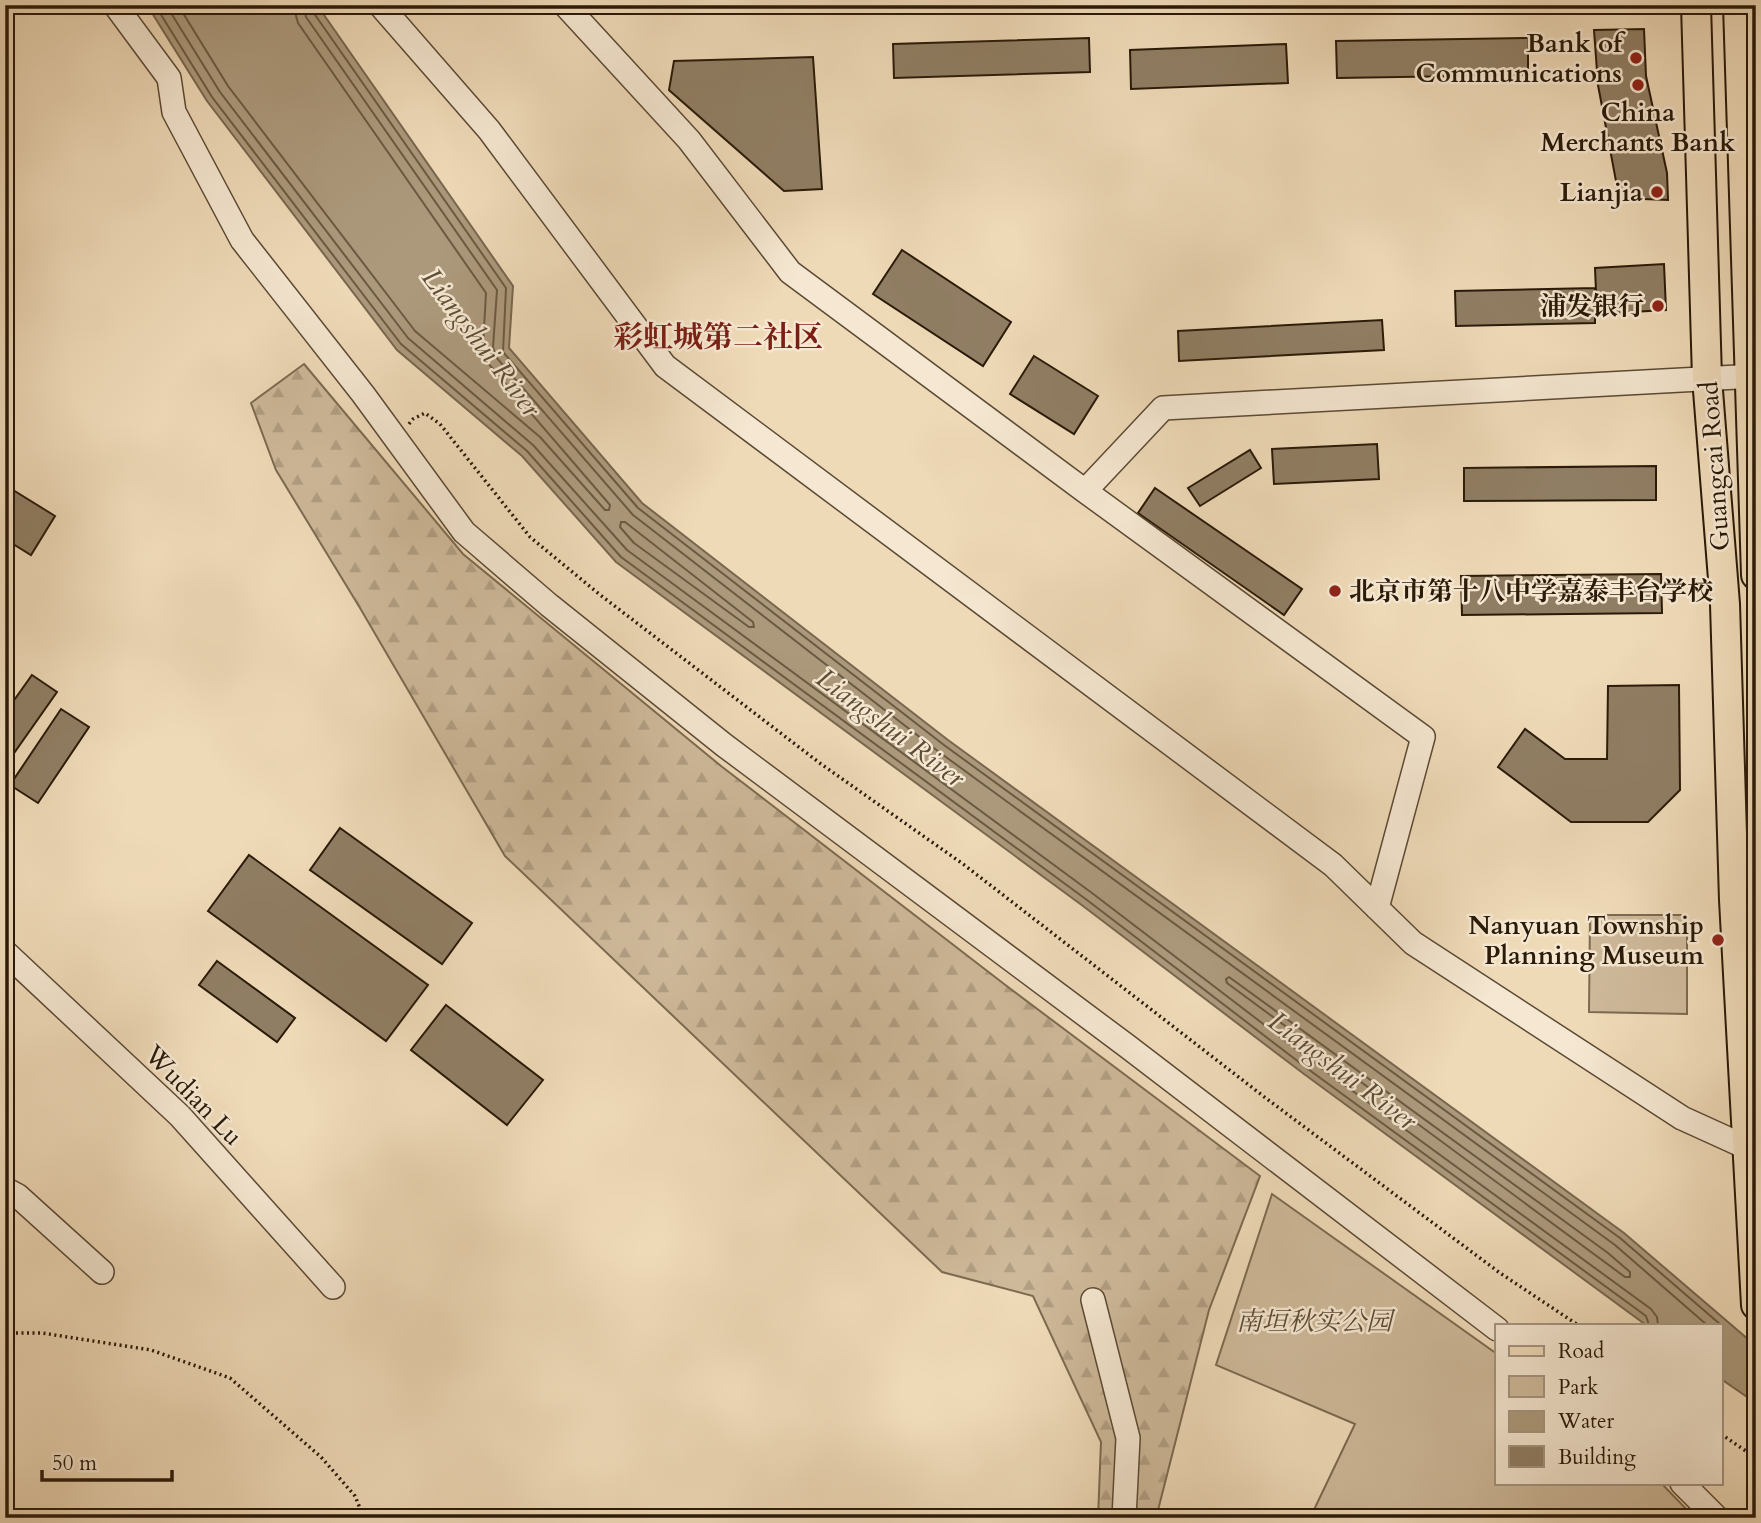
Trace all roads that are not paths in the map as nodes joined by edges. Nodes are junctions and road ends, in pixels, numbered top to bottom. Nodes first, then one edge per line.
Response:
1 (116, 5) edge
2 (380, 5) edge
3 (565, 5) edge
4 (1696, 5) edge
5 (1738, 5) edge
6 (1752, 376) edge
7 (1707, 378) junction
8 (1085, 491) junction
9 (1756, 575) edge
10 (1745, 900) edge
11 (1377, 908) junction
12 (5, 951) edge
13 (1748, 1147) junction
14 (5, 1189) edge
15 (102, 1272) dead end
16 (333, 1287) dead end
17 (1093, 1300) dead end
18 (1756, 1305) edge
19 (1495, 1327) edge
20 (1683, 1484) edge
21 (1124, 1518) edge
22 (1717, 1518) edge

1 - 19 street
2 - 11 street
3 - 8 street
4 - 7 main road, Guangcai Road
5 - 6 main road, Guangcai Road
6 - 7 street
6 - 9 main road, Guangcai Road
7 - 8 street
7 - 10 main road, Guangcai Road
8 - 11 street
10 - 13 main road, Guangcai Road
11 - 13 street
12 - 16 street, Wudian Lu
13 - 18 main road, Guangcai Road
14 - 15 street
17 - 21 street
20 - 22 street

